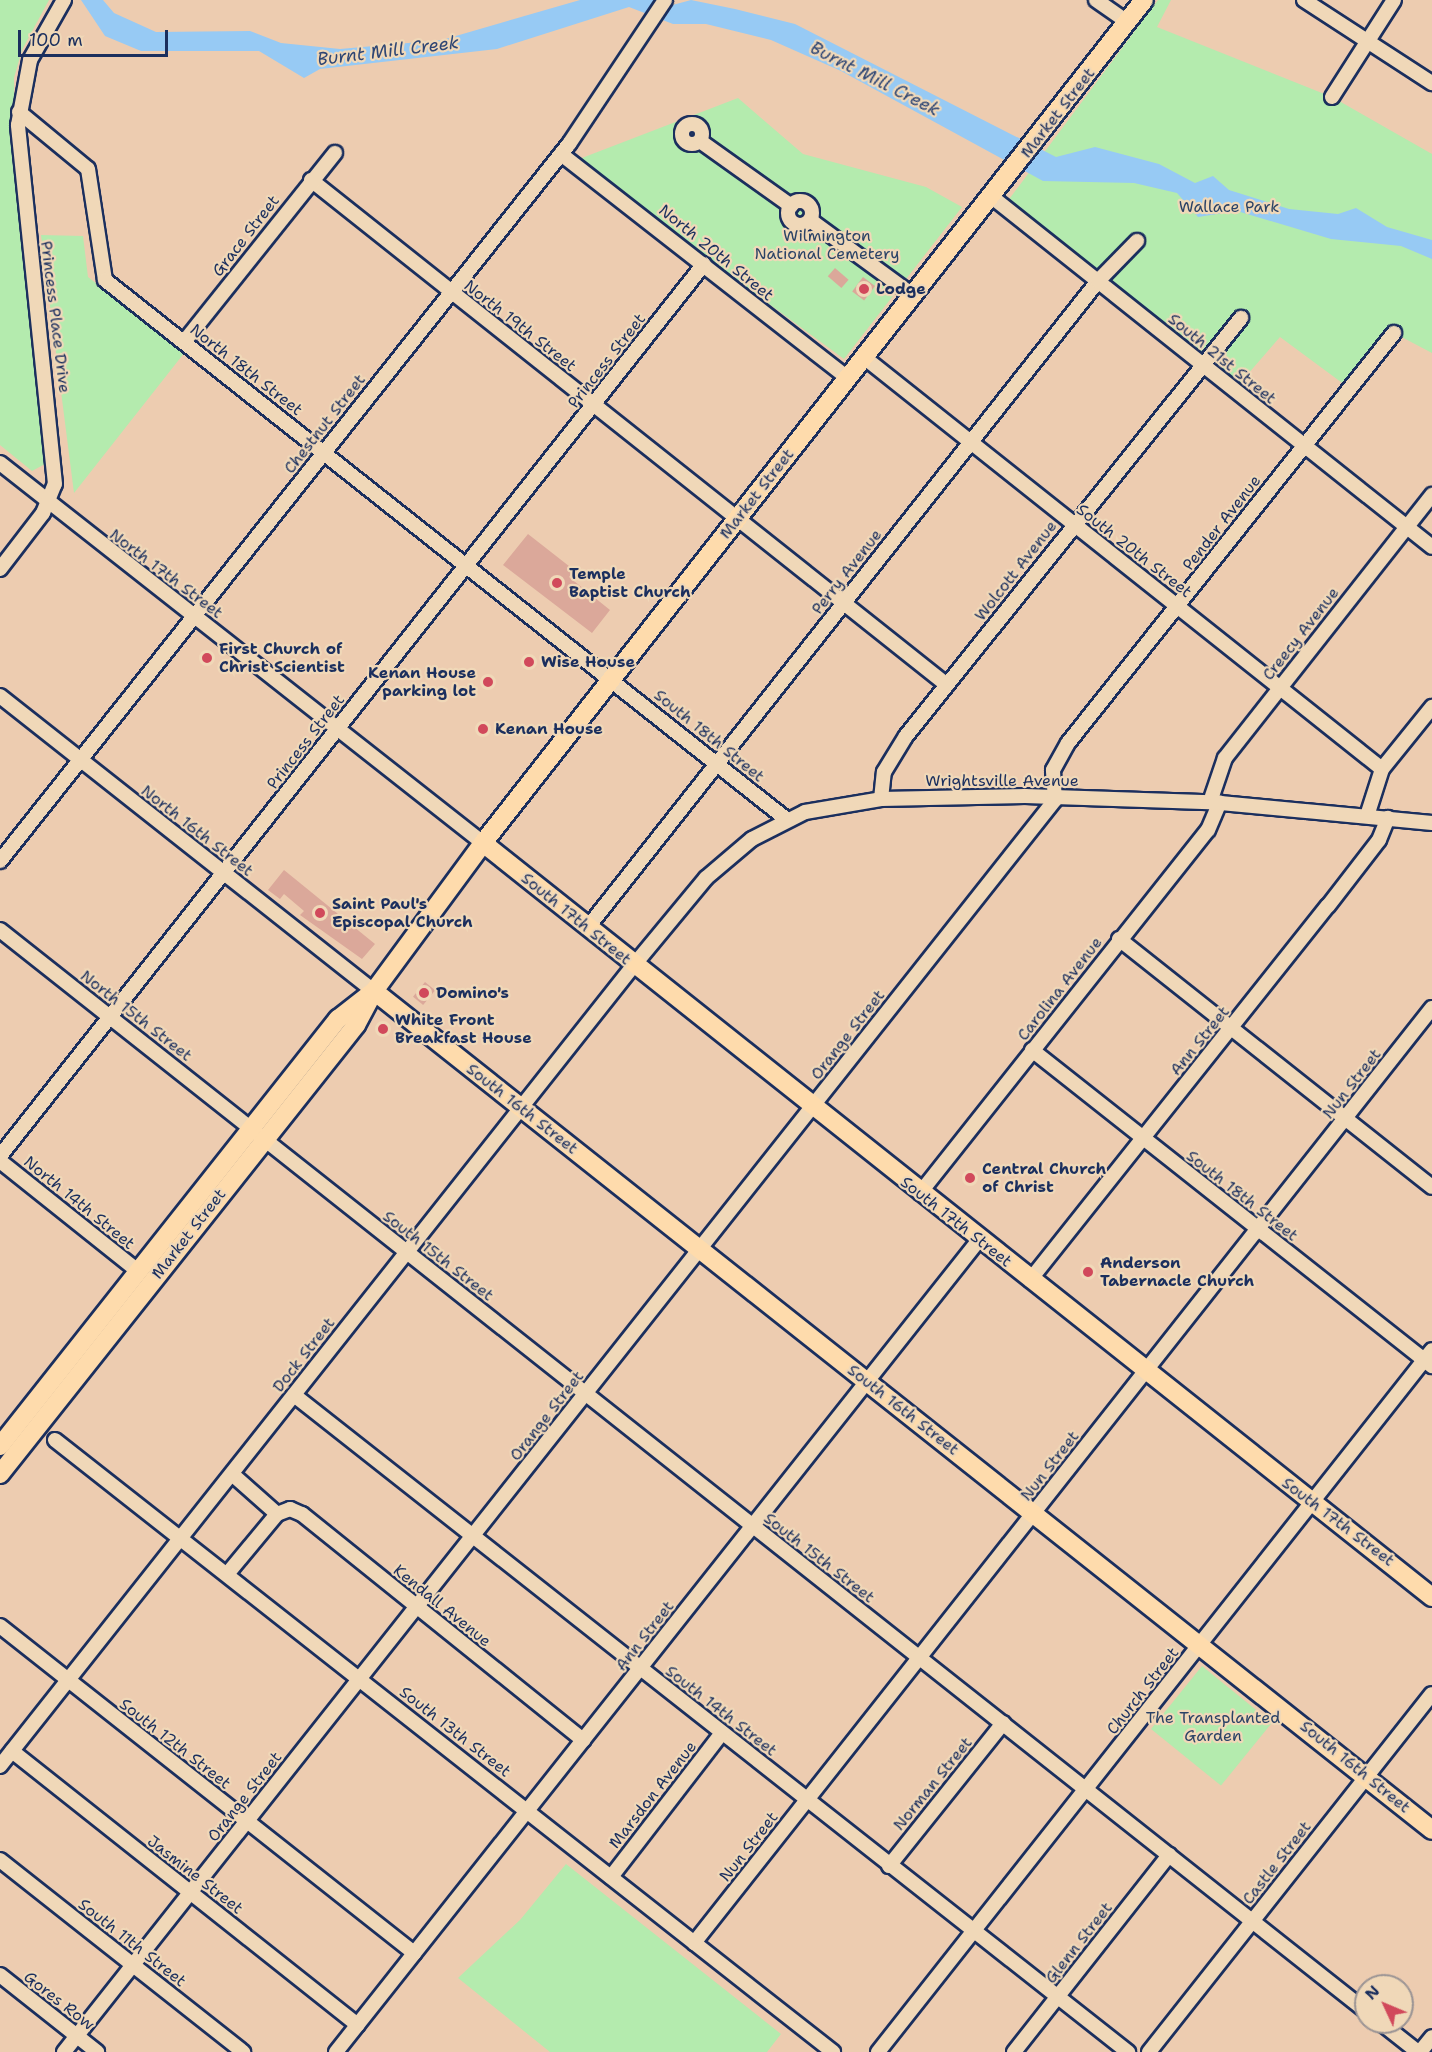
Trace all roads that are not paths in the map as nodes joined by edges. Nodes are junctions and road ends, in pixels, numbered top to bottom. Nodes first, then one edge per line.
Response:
1 (64, 0) edge
2 (665, 0) edge
3 (1096, 0) edge
4 (1143, 0) edge
5 (1304, 0) edge
6 (1394, 0) edge
7 (1128, 22) junction
8 (1368, 41) junction
9 (1432, 83) edge
10 (1332, 97) dead end
11 (19, 112) junction
12 (700, 141) dead end
13 (335, 153) dead end
14 (561, 154) junction
15 (311, 180) junction
16 (992, 197) junction
17 (1137, 241) dead end
18 (704, 264) junction
19 (1098, 281) junction
20 (451, 292) junction
21 (914, 296) junction
22 (1241, 318) dead end
23 (1394, 333) dead end
24 (184, 342) junction
25 (865, 358) junction
26 (1202, 364) junction
27 (849, 380) junction
28 (594, 405) junction
29 (971, 443) junction
30 (1304, 446) junction
31 (324, 453) junction
32 (0, 463) edge
33 (1432, 495) edge
34 (50, 503) junction
35 (738, 518) junction
36 (1074, 524) junction
37 (1407, 527) junction
38 (1432, 547) edge
39 (466, 565) junction
40 (0, 569) edge
41 (844, 603) junction
42 (1177, 606) junction
43 (194, 616) junction
44 (611, 678) junction
45 (947, 685) junction
46 (1280, 687) junction
47 (0, 696) edge
48 (1432, 707) edge
49 (337, 730) junction
50 (79, 760) junction
51 (716, 764) junction
52 (1382, 769) junction
53 (881, 799) junction
54 (1055, 800) junction
55 (1215, 802) junction
56 (1367, 816) junction
57 (1388, 818) junction
58 (786, 819) junction
59 (1432, 823) edge
60 (483, 843) junction
61 (0, 861) edge
62 (224, 873) junction
63 (588, 927) junction
64 (0, 930) edge
65 (1119, 939) junction
66 (634, 964) junction
67 (374, 991) junction
68 (1432, 1008) edge
69 (109, 1016) junction
70 (1232, 1028) junction
71 (1032, 1050) junction
72 (521, 1108) junction
73 (812, 1108) junction
74 (1346, 1119) junction
75 (258, 1133) junction
76 (1143, 1138) junction
77 (0, 1156) edge
78 (0, 1161) edge
79 (1432, 1187) edge
80 (920, 1193) junction
81 (1259, 1230) junction
82 (979, 1240) junction
83 (699, 1250) junction
84 (407, 1252) junction
85 (138, 1271) junction
86 (1030, 1280) junction
87 (1429, 1359) edge
88 (1145, 1372) junction
89 (867, 1382) junction
90 (586, 1393) junction
91 (294, 1395) junction
92 (55, 1440) dead end
93 (0, 1446) edge
94 (0, 1474) edge
95 (232, 1474) junction
96 (1312, 1503) junction
97 (277, 1514) junction
98 (1033, 1514) junction
99 (752, 1527) junction
100 (473, 1535) junction
101 (182, 1537) junction
102 (228, 1573) junction
103 (1432, 1597) edge
104 (416, 1607) junction
105 (0, 1626) edge
106 (1199, 1646) junction
107 (921, 1658) junction
108 (640, 1668) junction
109 (360, 1679) junction
110 (68, 1681) junction
111 (1432, 1694) edge
112 (1003, 1723) junction
113 (722, 1733) junction
114 (583, 1740) junction
115 (12, 1751) junction
116 (0, 1766) edge
117 (1366, 1777) junction
118 (1087, 1789) junction
119 (807, 1800) junction
120 (528, 1810) junction
121 (246, 1822) junction
122 (1432, 1830) edge
123 (1169, 1855) junction
124 (0, 1860) edge
125 (889, 1866) junction
126 (611, 1877) junction
127 (191, 1892) junction
128 (1252, 1921) junction
129 (973, 1932) junction
130 (694, 1943) junction
131 (414, 1953) junction
132 (133, 1965) junction
133 (0, 1975) edge
134 (1058, 1998) junction
135 (1354, 2002) edge
136 (358, 2025) junction
137 (1396, 2034) edge
138 (77, 2036) junction
139 (1432, 2037) edge
140 (64, 2052) edge
141 (97, 2052) edge
142 (243, 2052) edge
143 (336, 2052) edge
144 (832, 2052) edge
145 (878, 2052) edge
146 (1014, 2052) edge
147 (1128, 2052) edge
148 (1149, 2052) edge
149 (1419, 2052) edge

1 - 11 street, Princess Place Drive
2 - 14 street, Chestnut Street
3 - 7 street
4 - 7 main road, Market Street
5 - 8 street
6 - 8 street
7 - 16 main road, Market Street
8 - 9 street
8 - 10 street
11 - 24 street, North 18th Street
11 - 34 street, Princess Place Drive
12 - 21 street
13 - 15 street, Grace Street
14 - 18 street, North 20th Street
14 - 20 street, Chestnut Street
15 - 20 street, North 19th Street
15 - 24 street, Grace Street
16 - 19 street, South 21st Street
16 - 21 main road, Market Street
17 - 19 street, Perry Avenue
18 - 27 street, North 20th Street
18 - 28 street, Princess Street
19 - 26 street, South 21st Street
19 - 29 street, Perry Avenue
20 - 28 street, North 19th Street
20 - 31 street, Chestnut Street
21 - 25 main road, Market Street
22 - 26 street, Wolcott Avenue
23 - 30 street, Pender Avenue
24 - 31 street, North 18th Street
25 - 27 main road, Market Street
25 - 29 street, South 20th Street
26 - 30 street, South 21st Street
26 - 36 street, Wolcott Avenue
27 - 35 main road, Market Street
28 - 35 street, North 19th Street
28 - 39 street, Princess Street
29 - 36 street, South 20th Street
29 - 41 street, Perry Avenue
30 - 37 street, South 21st Street
30 - 42 street, Pender Avenue
31 - 39 street, North 18th Street
31 - 43 street, Chestnut Street
32 - 34 street, North 17th Street
33 - 37 street, Creecy Avenue
34 - 40 street
34 - 43 street, North 17th Street
35 - 41 street, North 19th Street
35 - 44 main road, Market Street
36 - 42 street, South 20th Street
36 - 45 street, Wolcott Avenue
37 - 38 street, South 21st Street
37 - 46 street, Creecy Avenue
39 - 44 street, North 18th Street
39 - 49 street, Princess Street
41 - 45 street, North 19th Street
41 - 51 street, Perry Avenue
42 - 46 street, South 20th Street
42 - 54 street, Pender Avenue
43 - 49 street, North 17th Street
43 - 50 street, Chestnut Street
44 - 51 street, South 18th Street
44 - 60 main road, Market Street
45 - 53 street, Wolcott Avenue
46 - 52 street, South 20th Street
46 - 55 street, Creecy Avenue
47 - 50 street, North 16th Street
48 - 52 street
49 - 60 street, North 17th Street
49 - 62 street, Princess Street
50 - 61 street, Chestnut Street
50 - 62 street, North 16th Street
51 - 58 street, South 18th Street
51 - 63 street, Perry Avenue
52 - 56 street
53 - 54 street, Wrightsville Avenue
53 - 58 street, Wrightsville Avenue
54 - 55 street, Wrightsville Avenue
54 - 73 street, Orange Street
55 - 56 street, Wrightsville Avenue
55 - 65 street, Carolina Avenue
56 - 57 street, Wrightsville Avenue
57 - 59 street, Wrightsville Avenue
57 - 70 street, Ann Street
58 - 66 street, Wrightsville Avenue
60 - 63 main road, South 17th Street
60 - 67 main road, Market Street
62 - 67 street, North 16th Street
62 - 69 street, Princess Street
63 - 66 main road, South 17th Street
64 - 69 street, North 15th Street
65 - 70 street
65 - 71 street, Carolina Avenue
66 - 72 street, Dock Street
66 - 73 main road, South 17th Street
67 - 72 main road, South 16th Street
67 - 75 main road, Market Street
68 - 74 street, Nun Street
69 - 75 street, North 15th Street
69 - 77 street, Princess Street
70 - 74 street
70 - 76 street, Ann Street
71 - 76 street, South 18th Street
71 - 80 street, Carolina Avenue
72 - 83 main road, South 16th Street
72 - 84 street, Dock Street
73 - 80 main road, South 17th Street
73 - 83 street, Orange Street
74 - 79 street
74 - 81 street, Nun Street
75 - 84 street, South 15th Street
75 - 85 main road, Market Street
75 - 94 main road, Market Street
76 - 81 street, South 18th Street
76 - 86 street, Ann Street
78 - 85 street, North 14th Street
80 - 82 main road, South 17th Street
81 - 87 street, South 18th Street
81 - 88 street, Nun Street
82 - 86 main road, South 17th Street
82 - 89 street, Ann Street
83 - 89 main road, South 16th Street
83 - 90 street, Orange Street
84 - 90 street, South 15th Street
84 - 91 street, Dock Street
85 - 93 main road, Market Street
86 - 88 main road, South 17th Street
87 - 96 street, Church Street
88 - 96 main road, South 17th Street
88 - 98 street, Nun Street
89 - 98 main road, South 16th Street
89 - 99 street, Ann Street
90 - 99 street, South 15th Street
90 - 100 street, Orange Street
91 - 95 street, Dock Street
91 - 100 street, South 14th Street
92 - 101 street, South 13th Street
95 - 97 street
95 - 101 street, Dock Street
96 - 103 main road, South 17th Street
96 - 106 street, Church Street
97 - 102 street
97 - 104 street, Kendall Avenue
98 - 106 main road, South 16th Street
98 - 107 street, Nun Street
99 - 107 street, South 15th Street
99 - 108 street, Ann Street
100 - 104 street, Orange Street
100 - 108 street, South 14th Street
101 - 102 street, South 13th Street
101 - 110 street, Dock Street
102 - 109 street, South 13th Street
104 - 109 street, Orange Street
104 - 114 street, Kendall Avenue
105 - 110 street, South 12th Street
106 - 117 main road, South 16th Street
106 - 118 street, Church Street
107 - 112 street, South 15th Street
107 - 119 street, Nun Street
108 - 113 street, South 14th Street
108 - 114 street, Ann Street
109 - 120 street, South 13th Street
109 - 121 street, Orange Street
110 - 115 street, Dock Street
110 - 121 street, South 12th Street
111 - 117 street, Castle Street
112 - 118 street, South 15th Street
112 - 125 street, Norman Street
113 - 119 street, South 14th Street
113 - 126 street, Marsdon Avenue
114 - 120 street, Ann Street
115 - 116 street, Dock Street
115 - 127 street, Jasmine Street
117 - 122 main road, South 16th Street
117 - 128 street, Castle Street
118 - 123 street, South 15th Street
118 - 129 street, Church Street
119 - 125 street, South 14th Street
119 - 130 street, Nun Street
120 - 126 street, South 13th Street
120 - 131 street, Ann Street
121 - 127 street, Orange Street
121 - 131 street, South 12th Street
123 - 128 street, South 15th Street
123 - 134 street, Glenn Street
124 - 132 street, South 11th Street
125 - 129 street, South 14th Street
126 - 130 street, South 13th Street
127 - 132 street, Orange Street
127 - 136 street, Jasmine Street
128 - 135 street, South 15th Street
128 - 148 street, Castle Street
129 - 134 street, South 14th Street
129 - 145 street, Church Street
130 - 144 street, South 13th Street
131 - 136 street, Ann Street
132 - 138 street, Orange Street
132 - 142 street, South 11th Street
133 - 138 street, Gores Row
134 - 146 street, Glenn Street
134 - 147 street, South 14th Street
136 - 143 street, Ann Street
137 - 149 street
138 - 140 street, Orange Street
138 - 141 street, Gores Row
139 - 149 street

